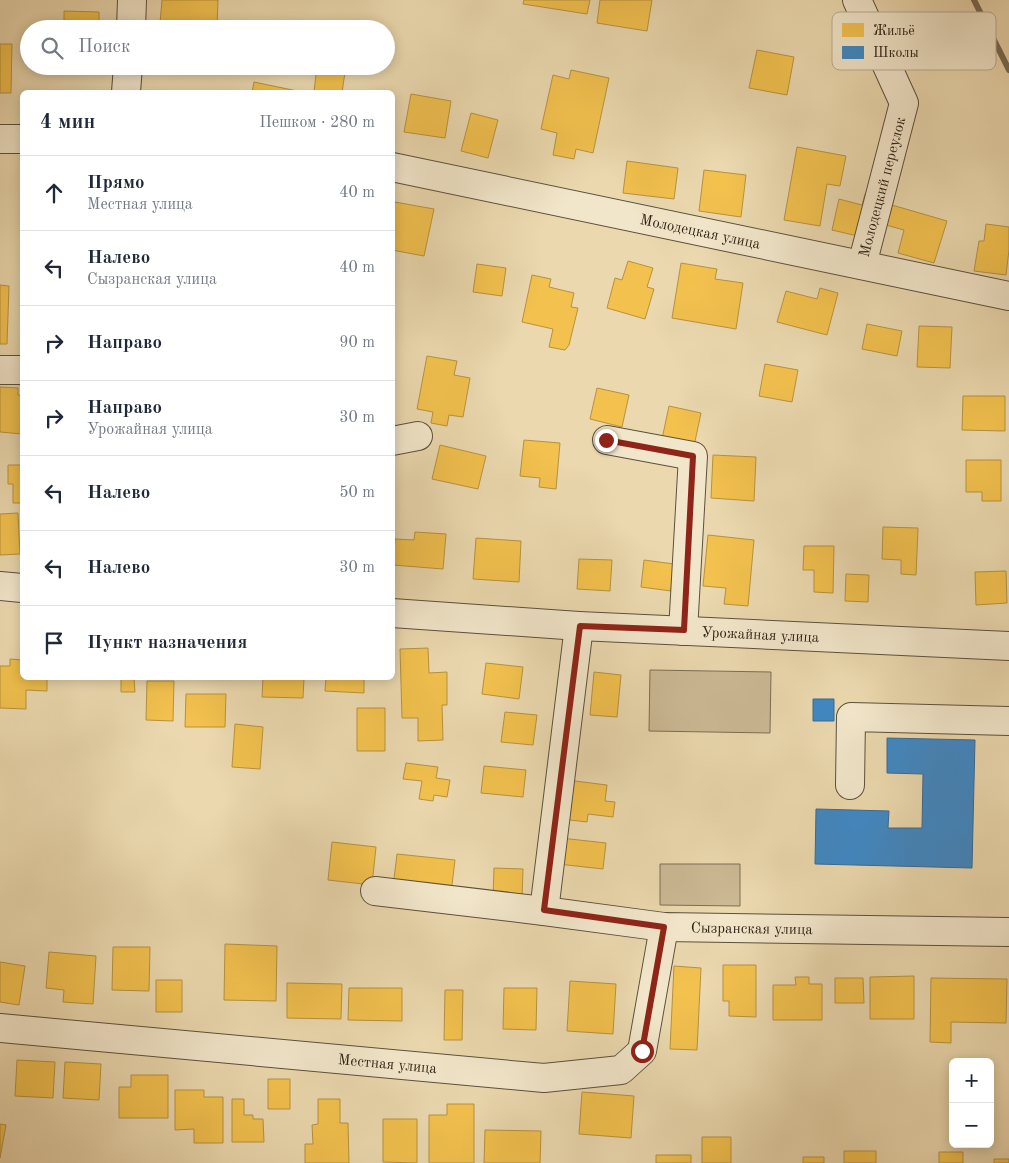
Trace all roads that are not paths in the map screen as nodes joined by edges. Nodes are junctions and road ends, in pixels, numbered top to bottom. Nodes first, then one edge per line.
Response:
1 (132, 0) edge
2 (857, 0) edge
3 (862, 12) edge
4 (131, 20) edge
5 (889, 70) edge
6 (127, 75) edge
7 (126, 90) edge
8 (0, 139) edge
9 (20, 139) edge
10 (395, 168) edge
11 (862, 265) junction
12 (1009, 296) edge
13 (0, 370) edge
14 (20, 370) edge
15 (606, 440) dead end
16 (0, 586) edge
17 (20, 588) edge
18 (395, 613) edge
19 (580, 626) junction
20 (684, 630) junction
21 (1009, 646) edge
22 (1009, 721) edge
23 (850, 785) dead end
24 (375, 891) dead end
25 (544, 910) junction
26 (664, 927) junction
27 (1009, 932) edge
28 (0, 1028) edge

1 - 4 street
2 - 3 street, Молодецкий переулок
5 - 11 street, Молодецкий переулок
6 - 7 street
8 - 9 street
10 - 11 street, Молодецкая улица
11 - 12 street, Молодецкая улица
13 - 14 street
15 - 20 street
16 - 17 street
18 - 19 street, Урожайная улица
19 - 20 street, Урожайная улица
19 - 25 street
20 - 21 street, Урожайная улица
22 - 23 street
24 - 25 street, Сызранская улица
25 - 26 street, Сызранская улица
26 - 27 street, Сызранская улица
26 - 28 street, Местная улица

